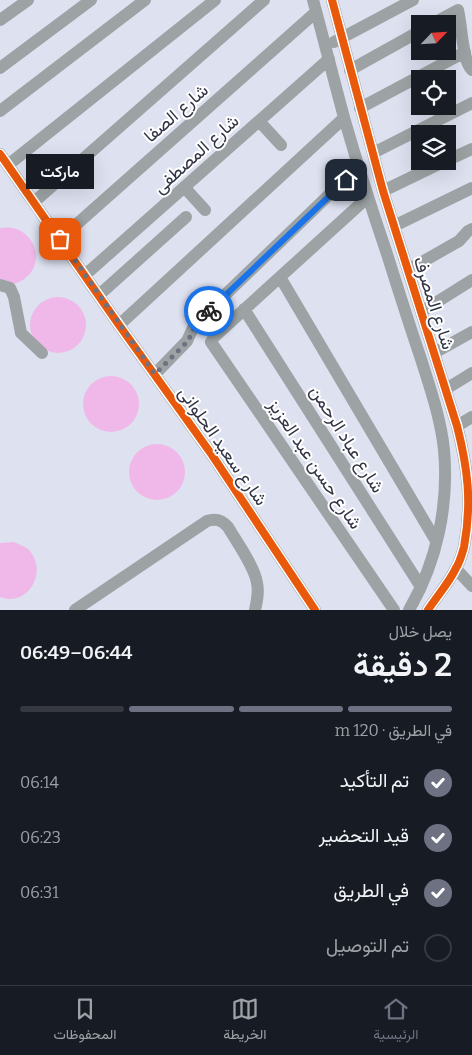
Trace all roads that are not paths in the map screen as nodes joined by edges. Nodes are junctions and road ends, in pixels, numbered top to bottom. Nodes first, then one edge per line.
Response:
1 (28, 0) edge
2 (91, 0) edge
3 (145, 0) edge
4 (215, 0) edge
5 (264, 0) edge
6 (332, 0) edge
7 (413, 0) edge
8 (315, 6) edge
9 (449, 15) edge
10 (0, 20) edge
11 (467, 28) edge
12 (411, 35) edge
13 (342, 38) junction
14 (327, 52) junction
15 (465, 52) junction
16 (0, 68) edge
17 (471, 69) edge
18 (350, 70) junction
19 (472, 103) edge
20 (360, 108) junction
21 (0, 110) edge
22 (344, 118) junction
23 (259, 121) junction
24 (281, 145) dead end
25 (472, 149) edge
26 (373, 153) junction
27 (0, 154) edge
28 (456, 156) edge
29 (8, 165) junction
30 (358, 167) junction
31 (427, 170) edge
32 (185, 188) junction
33 (472, 188) edge
34 (383, 191) junction
35 (368, 197) junction
36 (34, 202) junction
37 (205, 210) dead end
38 (186, 217) dead end
39 (394, 226) junction
40 (472, 229) edge
41 (60, 239) junction
42 (408, 270) junction
43 (85, 275) junction
44 (280, 276) junction
45 (472, 280) edge
46 (0, 285) edge
47 (98, 295) junction
48 (244, 309) junction
49 (421, 312) junction
50 (119, 325) junction
51 (472, 332) edge
52 (434, 352) junction
53 (42, 353) dead end
54 (472, 373) edge
55 (155, 374) junction
56 (446, 389) junction
57 (472, 417) edge
58 (457, 426) junction
59 (466, 441) edge
60 (444, 450) junction
61 (471, 488) edge
62 (470, 531) edge
63 (436, 541) junction
64 (456, 569) junction
65 (472, 586) edge
66 (421, 587) junction
67 (435, 607) edge
68 (75, 610) edge
69 (255, 610) edge
70 (315, 610) edge
71 (394, 610) edge
72 (409, 610) edge

1 - 10 street
2 - 16 street
3 - 21 street
4 - 29 street
5 - 36 street
6 - 13 street, شارع المصرف
7 - 13 street, شارع المصطفى
8 - 14 street, شارع المصرف
8 - 41 street, شارع الصفا
9 - 11 street
11 - 15 street
12 - 18 street
13 - 14 street, شارع المصطفى
13 - 18 street, شارع المصرف
14 - 22 street, شارع المصرف
14 - 23 street, شارع المصطفى
15 - 17 street
15 - 20 street
18 - 20 street, شارع المصرف
19 - 26 street
20 - 26 street, شارع المصرف
22 - 30 street, شارع المصرف
22 - 50 street
23 - 24 street
23 - 32 street, شارع المصطفى
25 - 28 street
26 - 34 street, شارع المصرف
27 - 29 street, شارع سعيد الحلوانى
29 - 36 street, شارع سعيد الحلوانى
30 - 35 street, شارع المصرف
30 - 55 street
31 - 34 street
32 - 37 street
32 - 43 street, شارع المصطفى
33 - 39 street
34 - 39 street, شارع المصرف
35 - 44 street
35 - 60 street, شارع المصرف
36 - 41 street, شارع سعيد الحلوانى
38 - 47 street
39 - 42 street, شارع المصرف
40 - 42 street
41 - 43 street, شارع سعيد الحلوانى
42 - 49 street, شارع المصرف
43 - 47 street, شارع سعيد الحلوانى
44 - 48 street
44 - 63 street
45 - 49 street
46 - 53 street
47 - 50 street, شارع سعيد الحلوانى
48 - 66 street, شارع عباد الرحمن
48 - 71 street, شارع حسن عبد العزيز
49 - 52 street, شارع المصرف
50 - 55 street, شارع سعيد الحلوانى
51 - 52 street
52 - 56 street, شارع المصرف
54 - 56 street
55 - 70 street, شارع سعيد الحلوانى
56 - 58 street, شارع المصرف
57 - 58 street
58 - 59 street, شارع المصرف
59 - 60 street
59 - 61 street, شارع المصرف
60 - 63 street, شارع المصرف
61 - 62 street, شارع المصرف
62 - 64 street, شارع المصرف
63 - 66 street, شارع المصرف
64 - 65 street
64 - 67 street, شارع المصرف
66 - 72 street, شارع المصرف
68 - 69 street

